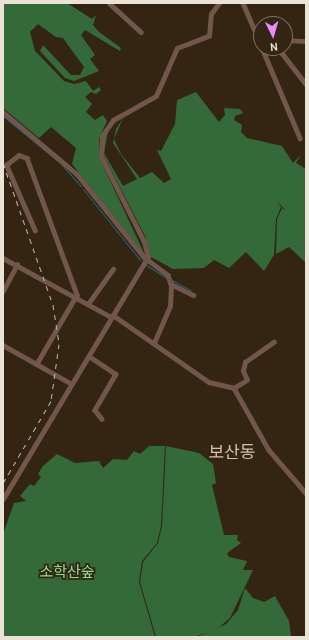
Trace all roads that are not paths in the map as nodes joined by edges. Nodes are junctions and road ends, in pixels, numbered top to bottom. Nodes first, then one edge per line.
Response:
1 (109, 3) edge
2 (219, 3) edge
3 (243, 3) edge
4 (253, 25) edge
5 (142, 32) dead end
6 (293, 40) edge
7 (306, 41) edge
8 (266, 56) edge
9 (284, 56) edge
10 (306, 84) edge
11 (3, 112) edge
12 (300, 138) dead end
13 (35, 231) dead end
14 (148, 257) junction
15 (3, 258) edge
16 (17, 266) junction
17 (113, 269) dead end
18 (170, 281) junction
19 (3, 291) edge
20 (194, 295) dead end
21 (76, 298) junction
22 (88, 304) junction
23 (112, 316) junction
24 (274, 342) dead end
25 (154, 343) junction
26 (3, 345) edge
27 (89, 356) junction
28 (37, 364) junction
29 (72, 384) junction
30 (234, 388) junction
31 (102, 420) dead end
32 (306, 493) edge
33 (3, 498) edge

1 - 5 street
2 - 14 street
3 - 4 street
6 - 7 street
8 - 12 street
9 - 10 street
11 - 14 street
13 - 21 street
14 - 18 street
14 - 23 street
15 - 16 street
16 - 19 street
16 - 21 street
17 - 22 street
18 - 20 street
18 - 25 street
21 - 22 street
21 - 28 street
22 - 23 street
23 - 25 street
23 - 27 street
24 - 30 street
25 - 30 street
26 - 28 street
27 - 29 street
27 - 31 street
28 - 29 street
29 - 33 street
30 - 32 street

